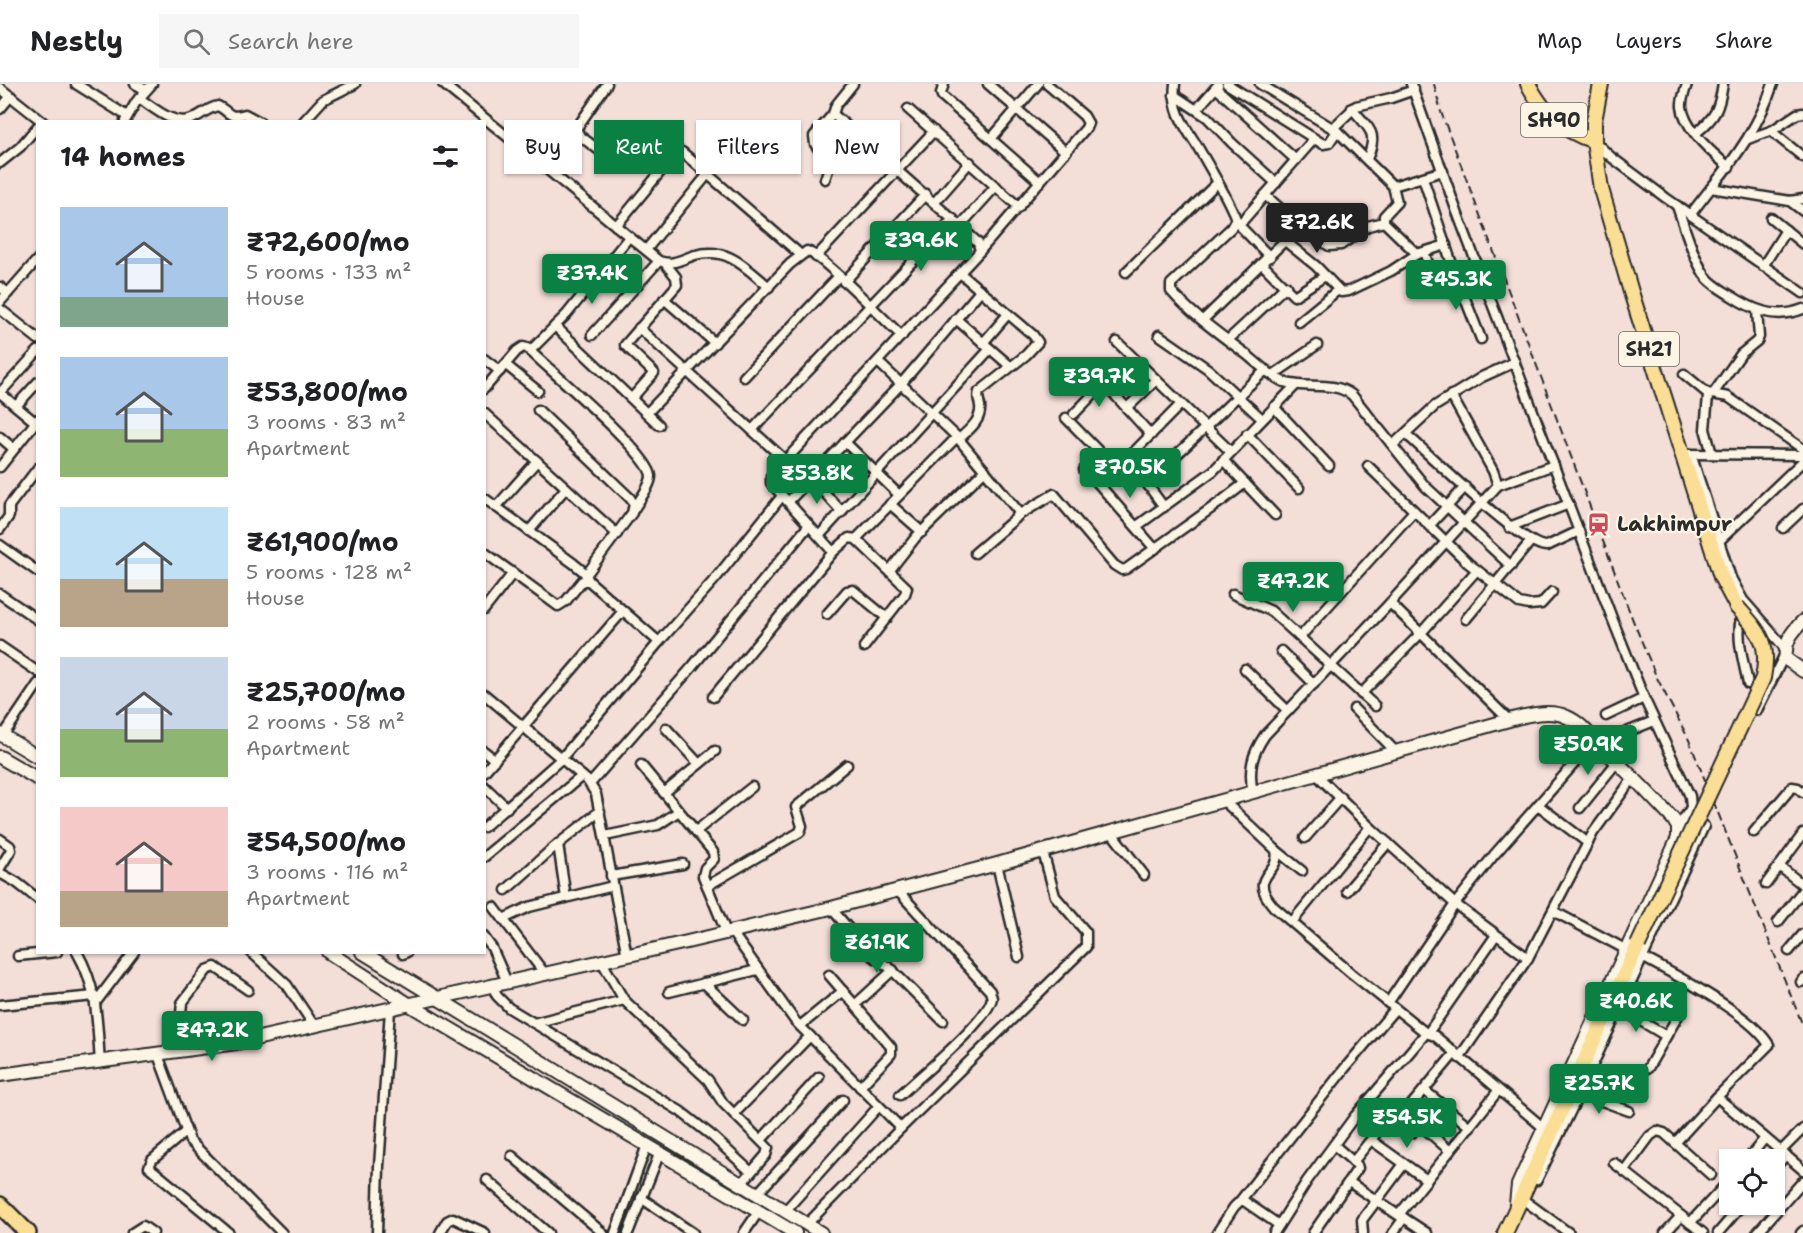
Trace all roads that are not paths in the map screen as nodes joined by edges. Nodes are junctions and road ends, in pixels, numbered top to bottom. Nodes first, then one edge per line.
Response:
1 (76, 84) edge
2 (135, 84) edge
3 (355, 84) edge
4 (443, 84) edge
5 (607, 84) edge
6 (853, 84) edge
7 (944, 84) edge
8 (988, 84) edge
9 (1038, 84) edge
10 (1047, 84) edge
11 (1175, 84) edge
12 (1227, 84) edge
13 (1260, 84) edge
14 (1528, 84) edge
15 (1601, 84) edge
16 (1687, 84) edge
17 (1723, 84) edge
18 (1773, 84) edge
19 (1217, 86) edge
20 (149, 87) edge
21 (1412, 87) edge
22 (0, 88) edge
23 (1174, 95) junction
24 (11, 96) junction
25 (139, 98) junction
26 (1352, 108) junction
27 (0, 109) edge
28 (908, 109) dead end
29 (1017, 109) junction
30 (1197, 109) junction
31 (1803, 113) edge
32 (833, 114) junction
33 (162, 118) edge
34 (126, 119) edge
35 (39, 120) edge
36 (179, 120) edge
37 (190, 120) edge
38 (256, 120) edge
39 (307, 120) edge
40 (840, 120) edge
41 (36, 128) edge
42 (1335, 129) junction
43 (934, 131) junction
44 (1771, 131) junction
45 (1696, 133) junction
46 (991, 139) junction
47 (1314, 139) junction
48 (1748, 139) junction
49 (1594, 141) junction
50 (594, 146) edge
51 (1066, 152) junction
52 (1803, 157) edge
53 (1367, 159) junction
54 (1296, 160) junction
55 (970, 162) junction
56 (696, 163) edge
57 (0, 164) edge
58 (1729, 167) junction
59 (900, 168) edge
60 (1443, 171) junction
61 (900, 172) edge
62 (708, 174) joint
63 (894, 174) edge
64 (1424, 178) junction
65 (825, 179) dead end
66 (1040, 182) junction
67 (1217, 183) junction
68 (1276, 183) junction
69 (996, 186) junction
70 (1393, 186) junction
71 (1711, 188) junction
72 (926, 194) junction
73 (1265, 195) junction
74 (1803, 199) edge
75 (1790, 201) junction
76 (934, 202) junction
77 (1676, 205) junction
78 (1019, 207) junction
79 (1803, 211) edge
80 (1690, 215) junction
81 (1771, 218) dead end
82 (952, 219) junction
83 (1384, 222) junction
84 (1238, 223) junction
85 (616, 226) junction
86 (960, 226) junction
87 (1300, 226) junction
88 (1786, 230) junction
89 (629, 237) junction
90 (1285, 241) junction
91 (1803, 244) edge
92 (1446, 245) junction
93 (646, 250) junction
94 (980, 251) junction
95 (1421, 253) junction
96 (801, 255) junction
97 (1270, 256) junction
98 (816, 257) junction
99 (662, 262) junction
100 (36, 263) edge
101 (1477, 263) junction
102 (1262, 264) junction
103 (1763, 266) junction
104 (1126, 272) dead end
105 (960, 273) junction
106 (1455, 273) junction
107 (1325, 276) junction
108 (841, 279) junction
109 (0, 286) edge
110 (769, 286) junction
111 (1286, 286) junction
112 (981, 290) junction
113 (1338, 290) junction
114 (9, 293) junction
115 (1803, 293) edge
116 (664, 299) junction
117 (0, 302) edge
118 (870, 307) junction
119 (0, 309) edge
120 (1803, 309) edge
121 (1757, 311) junction
122 (1008, 314) junction
123 (956, 319) junction
124 (1203, 320) junction
125 (1299, 322) dead end
126 (555, 327) junction
127 (639, 328) junction
128 (592, 335) dead end
129 (1159, 335) dead end
130 (902, 336) junction
131 (36, 337) edge
132 (1481, 339) dead end
133 (1228, 340) junction
134 (1117, 342) dead end
135 (715, 343) junction
136 (1317, 345) dead end
137 (986, 346) junction
138 (530, 351) junction
139 (36, 353) edge
140 (486, 360) edge
141 (878, 362) junction
142 (1515, 362) junction
143 (1010, 366) junction
144 (503, 368) junction
145 (1266, 370) junction
146 (688, 372) junction
147 (1095, 373) dead end
148 (1684, 374) dead end
149 (1274, 375) junction
150 (744, 377) dead end
151 (1156, 380) junction
152 (1104, 383) junction
153 (36, 384) edge
154 (901, 384) junction
155 (1296, 385) junction
156 (486, 387) edge
157 (538, 391) dead end
158 (0, 393) edge
159 (1710, 393) junction
160 (1237, 395) junction
161 (1451, 395) junction
162 (632, 399) junction
163 (1181, 404) junction
164 (16, 406) junction
165 (1127, 408) junction
166 (1274, 408) junction
167 (538, 410) dead end
168 (647, 414) junction
169 (932, 414) junction
170 (486, 415) edge
171 (1262, 419) junction
172 (36, 420) edge
173 (658, 425) dead end
174 (1204, 426) junction
175 (752, 430) junction
176 (1247, 434) junction
177 (1406, 434) junction
178 (1151, 435) junction
179 (0, 437) edge
180 (958, 438) junction
181 (845, 442) junction
182 (1394, 444) junction
183 (14, 449) junction
184 (1803, 449) edge
185 (1230, 451) junction
186 (1687, 454) junction
187 (1712, 454) junction
188 (1803, 455) edge
189 (1128, 458) junction
190 (785, 460) junction
191 (1223, 460) junction
192 (537, 462) junction
193 (1803, 462) edge
194 (1554, 465) junction
195 (1329, 466) dead end
196 (1368, 466) dead end
197 (0, 467) edge
198 (985, 470) junction
199 (1084, 470) dead end
200 (36, 471) edge
201 (877, 474) junction
202 (812, 479) junction
203 (1146, 481) junction
204 (1245, 483) junction
205 (1498, 485) junction
206 (1465, 487) junction
207 (566, 488) junction
208 (1299, 488) dead end
209 (899, 495) junction
210 (785, 499) junction
211 (486, 500) edge
212 (890, 504) junction
213 (1482, 504) junction
214 (1569, 504) junction
215 (1448, 506) junction
216 (496, 507) junction
217 (1164, 507) junction
218 (634, 508) junction
219 (1803, 509) edge
220 (1414, 511) junction
221 (842, 512) junction
222 (1019, 515) junction
223 (1275, 515) dead end
224 (1465, 522) junction
225 (809, 525) junction
226 (1137, 526) junction
227 (1429, 526) junction
228 (1509, 527) junction
229 (1783, 528) dead end
230 (0, 529) edge
231 (529, 531) junction
232 (1579, 531) junction
233 (922, 532) junction
234 (616, 534) junction
235 (819, 536) junction
236 (856, 539) junction
237 (1531, 541) junction
238 (1719, 541) junction
239 (1446, 542) junction
240 (0, 545) edge
241 (1155, 549) junction
242 (833, 552) junction
243 (486, 553) edge
244 (975, 553) dead end
245 (1511, 566) junction
246 (890, 570) junction
247 (1477, 570) junction
248 (36, 571) edge
249 (513, 573) junction
250 (588, 578) junction
251 (1496, 585) junction
252 (1552, 592) dead end
253 (0, 594) edge
254 (1233, 594) dead end
255 (1390, 603) junction
256 (1742, 605) junction
257 (486, 607) edge
258 (623, 611) junction
259 (828, 614) dead end
260 (887, 618) junction
261 (36, 619) edge
262 (1466, 619) dead end
263 (1803, 621) edge
264 (1421, 633) junction
265 (1300, 637) junction
266 (659, 642) junction
267 (0, 646) edge
268 (864, 646) dead end
269 (1281, 651) dead end
270 (1785, 651) junction
271 (1332, 665) junction
272 (1245, 669) dead end
273 (36, 671) edge
274 (1803, 671) edge
275 (1314, 684) junction
276 (1748, 684) dead end
277 (36, 687) edge
278 (1361, 694) junction
279 (486, 696) edge
280 (713, 697) dead end
281 (1644, 698) junction
282 (1375, 706) dead end
283 (1354, 709) dead end
284 (1757, 710) dead end
285 (1288, 711) junction
286 (1606, 716) dead end
287 (1509, 720) junction
288 (1654, 721) junction
289 (524, 727) junction
290 (666, 728) dead end
291 (2, 735) edge
292 (1617, 736) dead end
293 (1595, 740) junction
294 (715, 751) dead end
295 (1396, 752) junction
296 (486, 753) edge
297 (36, 756) edge
298 (0, 757) edge
299 (561, 759) junction
300 (495, 760) junction
301 (1617, 762) junction
302 (699, 764) junction
303 (641, 765) dead end
304 (847, 765) dead end
305 (486, 770) edge
306 (1317, 775) junction
307 (582, 776) junction
308 (36, 778) edge
309 (1633, 778) junction
310 (590, 784) junction
311 (752, 787) dead end
312 (486, 788) edge
313 (1803, 792) edge
314 (664, 793) junction
315 (1253, 793) junction
316 (1341, 797) junction
317 (1224, 801) junction
318 (1538, 806) junction
319 (507, 808) junction
320 (1580, 808) dead end
321 (600, 811) junction
322 (679, 811) junction
323 (486, 825) edge
324 (1704, 826) dead end
325 (1370, 827) junction
326 (1678, 827) junction
327 (696, 831) junction
328 (1111, 832) junction
329 (1754, 832) dead end
330 (604, 836) junction
331 (1305, 838) dead end
332 (1802, 838) edge
333 (0, 839) edge
334 (1388, 843) junction
335 (1588, 843) junction
336 (558, 844) junction
337 (1276, 850) junction
338 (1043, 852) junction
339 (486, 855) edge
340 (683, 864) dead end
341 (997, 864) junction
342 (1779, 866) junction
343 (0, 868) edge
344 (1302, 871) dead end
345 (0, 873) edge
346 (1144, 875) dead end
347 (612, 881) junction
348 (1766, 884) dead end
349 (1803, 885) edge
350 (706, 886) junction
351 (506, 890) dead end
352 (1803, 890) edge
353 (898, 891) junction
354 (1347, 891) dead end
355 (35, 896) edge
356 (566, 898) junction
357 (1455, 904) junction
358 (494, 907) dead end
359 (831, 908) junction
360 (1553, 911) junction
361 (503, 919) junction
362 (1292, 922) junction
363 (1778, 922) dead end
364 (729, 932) junction
365 (1803, 934) edge
366 (1496, 935) junction
367 (486, 940) edge
368 (1627, 950) junction
369 (1789, 951) dead end
370 (38, 954) edge
371 (132, 954) edge
372 (253, 954) edge
373 (331, 954) edge
374 (365, 954) edge
375 (81, 955) edge
376 (18, 956) dead end
377 (627, 956) junction
378 (1019, 957) dead end
379 (1642, 957) junction
380 (1528, 958) junction
381 (602, 962) junction
382 (757, 969) junction
383 (893, 970) junction
384 (545, 974) junction
385 (829, 975) dead end
386 (507, 982) junction
387 (704, 983) junction
388 (492, 985) junction
389 (1629, 986) junction
390 (248, 990) dead end
391 (843, 991) junction
392 (669, 992) dead end
393 (95, 999) junction
394 (433, 999) junction
395 (624, 1000) junction
396 (1388, 1002) junction
397 (413, 1004) junction
398 (0, 1005) edge
399 (855, 1005) junction
400 (1619, 1008) junction
401 (1395, 1009) junction
402 (390, 1010) junction
403 (743, 1020) dead end
404 (943, 1021) dead end
405 (534, 1023) junction
406 (800, 1026) junction
407 (315, 1027) junction
408 (1427, 1033) junction
409 (810, 1036) junction
410 (1666, 1036) junction
411 (189, 1051) junction
412 (158, 1055) junction
413 (1457, 1056) junction
414 (100, 1063) junction
415 (1648, 1068) dead end
416 (0, 1075) edge
417 (819, 1077) dead end
418 (860, 1087) junction
419 (1424, 1090) junction
420 (1498, 1091) junction
421 (1580, 1093) junction
422 (900, 1095) dead end
423 (1718, 1097) junction
424 (843, 1100) dead end
425 (1369, 1100) junction
426 (879, 1106) junction
427 (1629, 1111) dead end
428 (734, 1114) junction
429 (1390, 1116) junction
430 (1397, 1122) junction
431 (1423, 1127) dead end
432 (1470, 1127) junction
433 (901, 1128) junction
434 (1545, 1129) junction
435 (1803, 1129) edge
436 (185, 1132) junction
437 (1412, 1133) dead end
438 (1765, 1138) junction
439 (761, 1140) junction
440 (1371, 1140) junction
441 (1675, 1143) junction
442 (647, 1145) junction
443 (1334, 1145) junction
444 (1756, 1149) edge
445 (1778, 1149) edge
446 (1450, 1151) junction
447 (1785, 1151) edge
448 (660, 1152) junction
449 (1785, 1155) edge
450 (512, 1156) dead end
451 (1353, 1162) junction
452 (1614, 1163) dead end
453 (1404, 1164) junction
454 (1803, 1170) edge
455 (1624, 1171) junction
456 (751, 1172) junction
457 (1711, 1175) dead end
458 (487, 1180) dead end
459 (1427, 1180) junction
460 (1803, 1181) edge
461 (1349, 1182) junction
462 (741, 1184) junction
463 (1719, 1192) edge
464 (757, 1194) junction
465 (641, 1198) junction
466 (1521, 1200) junction
467 (1240, 1201) junction
468 (1376, 1201) junction
469 (0, 1205) edge
470 (759, 1211) junction
471 (785, 1211) junction
472 (1734, 1215) edge
473 (1681, 1216) junction
474 (1403, 1218) junction
475 (1690, 1223) junction
476 (807, 1224) junction
477 (1279, 1225) junction
478 (443, 1232) edge
479 (28, 1233) edge
480 (132, 1233) edge
481 (153, 1233) edge
482 (229, 1233) edge
483 (282, 1233) edge
484 (377, 1233) edge
485 (485, 1233) edge
486 (548, 1233) edge
487 (603, 1233) edge
488 (615, 1233) edge
489 (628, 1233) edge
490 (693, 1233) edge
491 (744, 1233) edge
492 (795, 1233) edge
493 (821, 1233) edge
494 (1217, 1233) edge
495 (1274, 1233) edge
496 (1313, 1233) edge
497 (1363, 1233) edge
498 (1393, 1233) edge
499 (1427, 1233) edge
500 (1505, 1233) edge
501 (1569, 1233) edge
502 (1665, 1233) edge
503 (1703, 1233) edge
504 (1718, 1233) edge
505 (1757, 1233) edge

1 - 34 street
2 - 20 street
3 - 39 street
4 - 85 street
5 - 50 street
6 - 32 street
7 - 46 street
8 - 29 street
9 - 29 street
10 - 51 street
11 - 23 street
12 - 47 street
13 - 42 street
14 - 49 main road, SH90
15 - 49 main road, SH21
16 - 45 street
17 - 45 street
18 - 48 street
19 - 30 street
19 - 54 street
20 - 25 street
21 - 26 street
21 - 60 street
22 - 24 street
23 - 30 street
23 - 67 street
24 - 27 street
24 - 35 street
25 - 33 street
25 - 34 street
26 - 42 street
26 - 53 street
28 - 43 street
29 - 46 street
29 - 51 street
30 - 68 street
31 - 44 street
32 - 40 street
32 - 65 street
33 - 36 street
37 - 38 street
41 - 57 street
42 - 47 street
42 - 53 street
43 - 55 street
43 - 59 street
44 - 48 street
44 - 52 street
45 - 58 street
46 - 66 street
47 - 54 street
48 - 58 street
49 - 77 street
49 - 186 main road, SH21
51 - 66 street
53 - 70 street
54 - 68 street
55 - 69 street
55 - 76 street
56 - 85 street
58 - 71 street
60 - 64 street
60 - 101 street
61 - 72 street
62 - 93 street
62 - 96 street
63 - 98 street
64 - 70 street
64 - 92 street
66 - 78 street
67 - 84 street
67 - 104 street
68 - 73 street
69 - 78 street
69 - 86 street
70 - 83 street
71 - 75 street
71 - 80 street
72 - 76 street
72 - 108 street
73 - 84 street
73 - 87 street
74 - 75 street
75 - 79 street
76 - 82 street
77 - 80 street
77 - 121 street
78 - 94 street
80 - 103 street
81 - 88 street
82 - 86 street
82 - 118 street
83 - 87 street
83 - 95 street
84 - 97 street
84 - 124 street
85 - 89 street
86 - 94 street
87 - 90 street
88 - 91 street
88 - 103 street
89 - 93 street
89 - 126 street
90 - 97 street
90 - 107 street
92 - 95 street
92 - 106 street
93 - 99 street
94 - 105 street
95 - 106 street
95 - 113 street
96 - 98 street
96 - 110 street
97 - 102 street
98 - 108 street
99 - 110 street
99 - 116 street
99 - 128 street
100 - 114 street
101 - 106 street
101 - 142 street
102 - 111 street
102 - 124 street
103 - 115 street
105 - 112 street
105 - 130 street
106 - 132 street
107 - 111 street
107 - 113 street
108 - 118 street
108 - 150 street
109 - 114 street
110 - 135 street
111 - 133 street
112 - 122 street
112 - 123 street
113 - 125 street
114 - 117 street
116 - 127 street
116 - 135 street
118 - 130 street
118 - 175 street
119 - 131 street
120 - 121 street
121 - 159 street
122 - 137 street
122 - 143 street
123 - 137 street
123 - 154 street
124 - 133 street
126 - 138 street
126 - 162 street
127 - 146 street
127 - 162 street
129 - 160 street
130 - 141 street
133 - 145 street
134 - 151 street
135 - 146 street
136 - 149 street
137 - 143 street
137 - 169 street
138 - 144 street
138 - 218 street
139 - 158 street
140 - 144 street
141 - 154 street
141 - 190 street
142 - 161 street
142 - 194 street
143 - 180 street
144 - 156 street
144 - 157 street
145 - 149 street
145 - 160 street
146 - 168 street
146 - 175 street
147 - 152 street
148 - 159 street
149 - 155 street
151 - 163 street
151 - 165 street
152 - 165 street
152 - 189 street
153 - 164 street
154 - 169 street
154 - 181 street
155 - 166 street
155 - 182 street
158 - 164 street
159 - 184 street
159 - 187 street
160 - 171 street
160 - 174 street
161 - 177 street
161 - 205 street
162 - 168 street
163 - 174 street
163 - 178 street
164 - 172 street
165 - 178 street
166 - 171 street
166 - 195 street
167 - 218 street
168 - 173 street
169 - 180 street
169 - 201 street
170 - 192 street
171 - 176 street
172 - 183 street
174 - 185 street
174 - 203 street
175 - 190 street
176 - 185 street
176 - 208 street
177 - 182 street
177 - 206 street
178 - 189 street
179 - 183 street
180 - 198 street
180 - 209 street
181 - 201 street
181 - 202 street
182 - 215 street
183 - 197 street
185 - 191 street
186 - 187 street
186 - 238 street
186 - 256 main road, SH21
187 - 188 street
189 - 203 street
190 - 210 street
191 - 204 street
191 - 217 street
192 - 207 street
192 - 216 street
193 - 238 street
194 - 205 street
194 - 214 street
196 - 220 street
198 - 222 street
198 - 233 street
199 - 226 street
200 - 230 street
201 - 209 street
201 - 221 street
202 - 210 street
202 - 221 street
203 - 217 street
204 - 223 street
204 - 241 street
205 - 213 street
206 - 213 street
206 - 215 street
207 - 231 street
207 - 234 street
209 - 212 street
210 - 225 street
210 - 266 street
211 - 216 street
212 - 233 street
212 - 236 street
213 - 224 street
213 - 228 street
214 - 228 street
214 - 232 street
215 - 224 street
215 - 227 street
216 - 231 street
217 - 226 street
218 - 234 street
219 - 229 street
220 - 227 street
220 - 265 street
221 - 235 street
222 - 241 street
222 - 244 street
224 - 239 street
224 - 245 street
225 - 235 street
225 - 310 street
226 - 241 street
227 - 239 street
228 - 237 street
231 - 250 street
232 - 237 street
232 - 281 street
233 - 246 street
234 - 250 street
235 - 242 street
236 - 242 street
236 - 246 street
237 - 245 street
238 - 256 street
239 - 247 street
239 - 255 street
240 - 248 street
242 - 280 street
243 - 249 street
245 - 251 street
246 - 260 street
247 - 251 street
247 - 264 street
249 - 250 street
249 - 257 street
250 - 258 street
251 - 252 street
251 - 262 street
253 - 261 street
254 - 265 street
255 - 264 street
255 - 271 street
256 - 270 street
256 - 276 street
256 - 466 main road, SH21, bridge
258 - 266 street
258 - 289 street
259 - 260 street
260 - 268 street
263 - 270 main road
264 - 278 street
264 - 287 street
265 - 271 street
266 - 299 street
267 - 273 street
269 - 275 street
270 - 274 main road
270 - 284 street
271 - 275 street
271 - 278 street
272 - 285 street
275 - 285 street
277 - 291 street
278 - 282 street
279 - 289 street
281 - 286 street
281 - 288 street
283 - 295 street
285 - 315 street
287 - 293 main road
287 - 295 main road
288 - 292 street
288 - 326 street
289 - 299 street
289 - 300 street
290 - 302 street
291 - 297 main road
293 - 301 main road
293 - 318 street
294 - 302 street
295 - 306 main road
296 - 300 street
298 - 308 main road
299 - 307 street
299 - 319 street
300 - 305 street
301 - 309 main road
301 - 320 street
302 - 314 street
303 - 314 street
304 - 350 street
306 - 315 main road
306 - 316 street
307 - 310 street
307 - 339 street
309 - 326 main road
309 - 335 street
310 - 321 street
311 - 327 street
312 - 319 street
313 - 329 street
314 - 322 street
315 - 317 main road
316 - 325 street
316 - 331 street
317 - 328 main road
317 - 337 street
318 - 335 street
318 - 357 street
319 - 323 street
321 - 330 street
321 - 336 street
322 - 327 street
322 - 330 street
324 - 379 street
325 - 334 street
325 - 362 street
326 - 368 main road
327 - 350 street
328 - 338 main road
328 - 346 street
330 - 347 street
332 - 342 street
333 - 343 street
334 - 354 street
334 - 357 street
335 - 360 street
336 - 351 street
336 - 356 street
337 - 344 street
337 - 362 street
338 - 341 main road
338 - 433 street
340 - 347 street
341 - 353 main road
341 - 378 street
342 - 348 street
342 - 349 street
345 - 355 street
347 - 356 street
347 - 377 street
350 - 364 street
352 - 363 street
353 - 359 main road
353 - 422 street
356 - 361 street
357 - 366 street
357 - 396 street
358 - 361 street
359 - 364 main road
359 - 383 street
360 - 368 street
360 - 380 street
361 - 384 street
362 - 396 street
364 - 377 main road
364 - 382 street
365 - 369 street
366 - 380 street
366 - 408 street
367 - 386 street
368 - 434 main road
370 - 376 street
371 - 393 street
372 - 407 street
373 - 397 main road
374 - 394 main road
375 - 393 street
377 - 381 main road
379 - 389 street
379 - 423 street
380 - 413 street
381 - 384 main road
381 - 395 street
382 - 387 street
382 - 406 street
383 - 399 street
383 - 404 street
384 - 386 main road
385 - 391 street
386 - 388 main road
387 - 392 street
387 - 403 street
388 - 394 main road
388 - 405 street
389 - 400 street
389 - 410 street
390 - 411 street
391 - 399 street
391 - 406 street
393 - 398 street
393 - 414 street
394 - 397 main road
394 - 462 main road
395 - 405 street
395 - 428 street
396 - 401 street
397 - 402 main road
397 - 442 main road
399 - 418 street
400 - 410 street
400 - 421 street
401 - 408 street
401 - 467 street
402 - 407 main road
402 - 484 street
405 - 456 street
406 - 409 street
407 - 411 main road
408 - 413 street
408 - 425 street
409 - 418 street
409 - 428 street
410 - 415 street
411 - 412 main road
412 - 414 main road
412 - 436 street
413 - 419 street
413 - 420 street
414 - 416 main road
417 - 439 street
418 - 426 street
419 - 430 street
419 - 432 street
420 - 432 street
420 - 434 street
421 - 427 street
421 - 466 street
423 - 438 street
423 - 441 street
424 - 464 street
425 - 429 street
425 - 443 street
426 - 433 street
426 - 471 street
428 - 439 street
429 - 430 street
429 - 440 street
430 - 437 street
431 - 446 street
432 - 446 street
433 - 476 street
434 - 466 main road
435 - 447 street
436 - 482 street
436 - 483 street
438 - 444 street
438 - 445 street
439 - 456 street
440 - 451 street
440 - 453 street
441 - 455 street
441 - 457 street
442 - 448 main road
442 - 488 street
443 - 451 street
443 - 477 street
446 - 459 street
448 - 465 street
448 - 470 main road
449 - 454 street
450 - 487 street
451 - 461 street
452 - 455 street
453 - 459 street
453 - 468 street
455 - 473 street
456 - 462 street
458 - 486 street
459 - 474 street
460 - 505 street
461 - 468 street
461 - 496 street
462 - 464 main road
463 - 475 street
464 - 471 main road
465 - 489 street
465 - 490 street
466 - 500 main road, SH21
466 - 501 street
467 - 477 street
467 - 494 street
468 - 474 street
468 - 497 street
469 - 479 highway
470 - 491 street
470 - 492 main road
471 - 476 main road
472 - 504 street
473 - 475 street
473 - 502 street
474 - 498 street
474 - 499 street
475 - 503 street
476 - 493 main road
477 - 495 street
478 - 485 street
480 - 481 street

